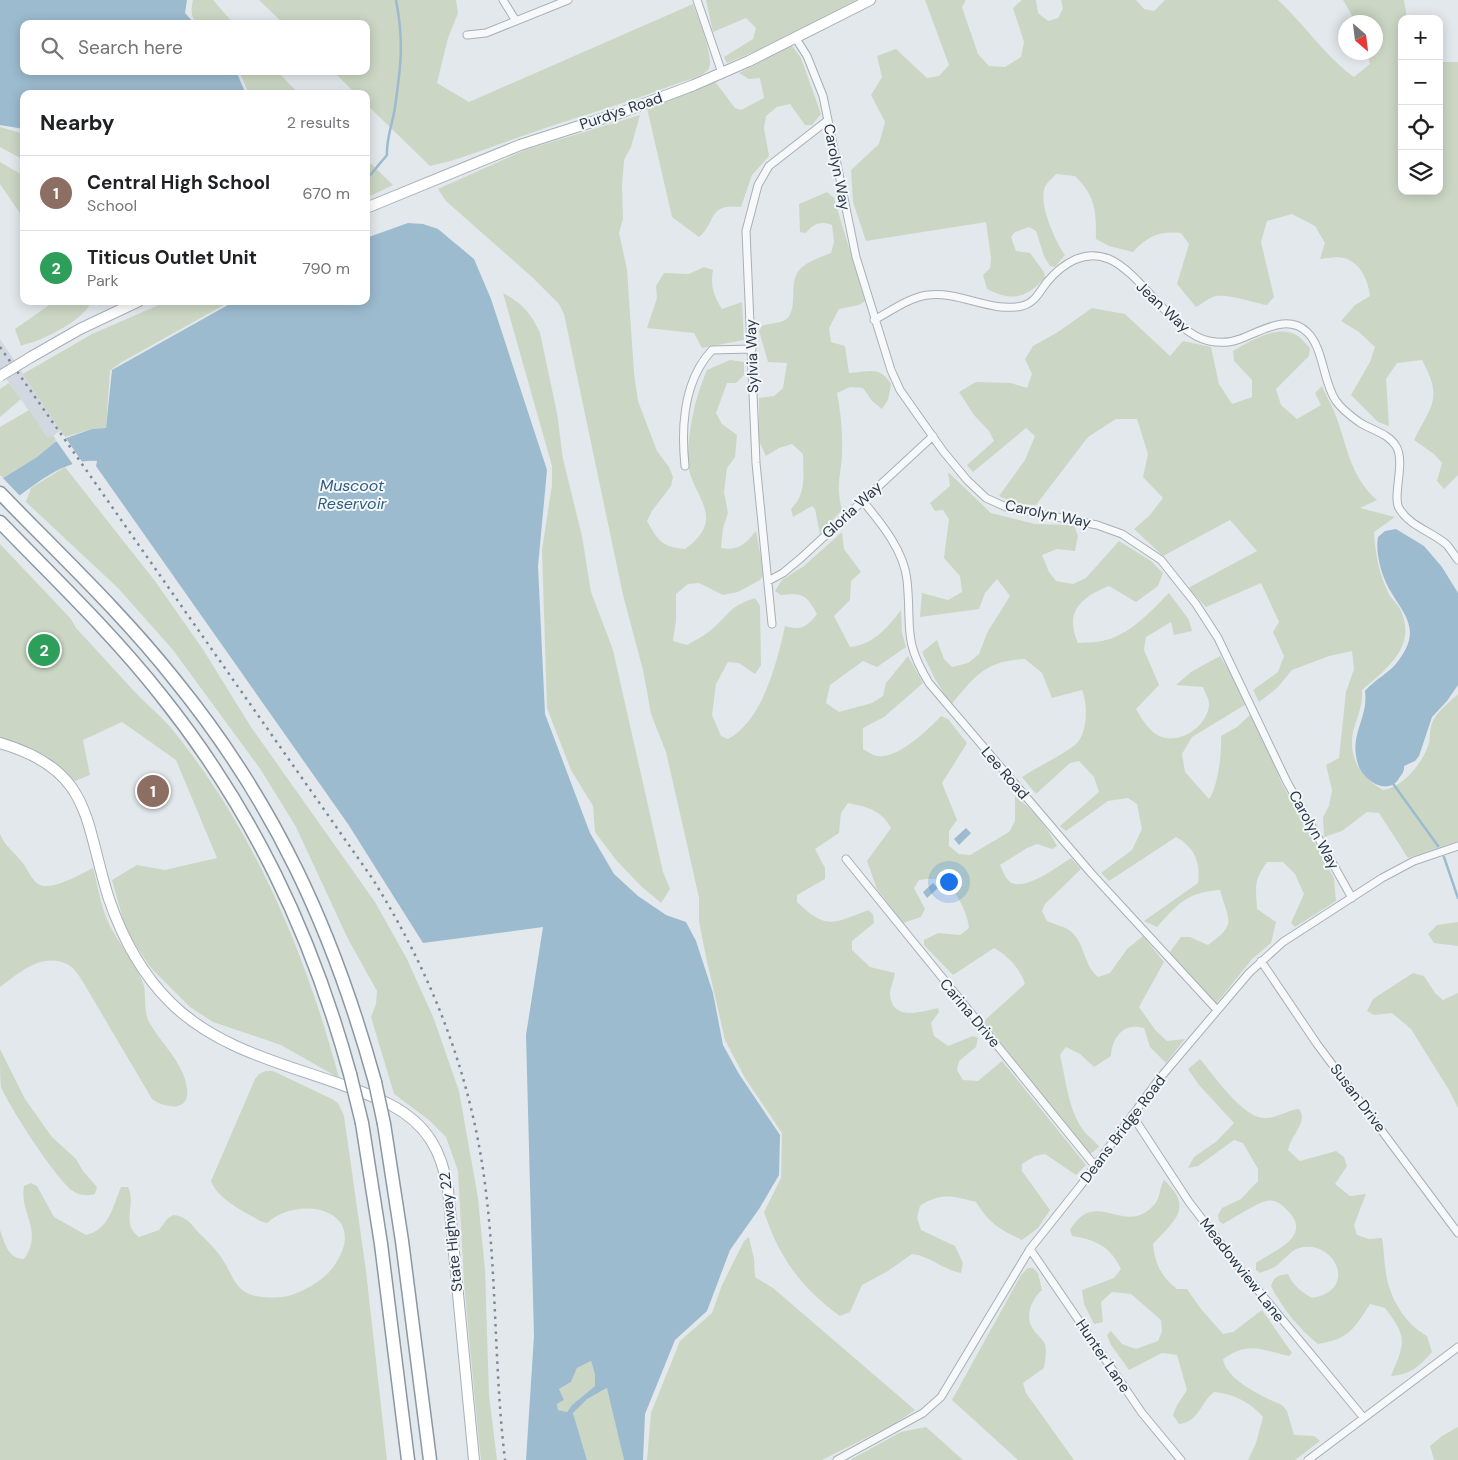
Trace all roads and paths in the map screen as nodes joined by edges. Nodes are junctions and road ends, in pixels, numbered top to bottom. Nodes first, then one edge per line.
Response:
1 (503, 0) edge
2 (568, 0) edge
3 (697, 0) edge
4 (870, 0) edge
5 (516, 21) junction
6 (467, 35) dead end
7 (795, 37) junction
8 (722, 73) junction
9 (828, 120) junction
10 (370, 206) edge
11 (131, 305) edge
12 (874, 320) junction
13 (752, 349) junction
14 (0, 376) edge
15 (933, 436) junction
16 (685, 466) dead end
17 (0, 492) edge
18 (862, 500) junction
19 (0, 522) edge
20 (1458, 560) edge
21 (768, 581) junction
22 (772, 624) dead end
23 (0, 744) edge
24 (1458, 846) edge
25 (846, 859) dead end
26 (1352, 898) junction
27 (1261, 961) junction
28 (1217, 1010) junction
29 (1132, 1115) junction
30 (1095, 1166) junction
31 (1458, 1233) edge
32 (1030, 1248) junction
33 (1458, 1347) edge
34 (1363, 1417) junction
35 (408, 1460) edge
36 (430, 1460) edge
37 (474, 1460) edge
38 (837, 1460) edge
39 (1181, 1460) edge
40 (1308, 1460) edge

1 - 5 street
2 - 5 street
3 - 8 street
4 - 7 main road, Purdys Road
5 - 6 street
7 - 8 main road, Purdys Road
7 - 9 street, Carolyn Way
8 - 10 main road, Purdys Road
9 - 12 street, Carolyn Way
9 - 13 street, Sylvia Way
11 - 14 main road, bridge
12 - 15 street, Carolyn Way
12 - 20 street, Jean Way
13 - 16 street
13 - 21 street, Sylvia Way
15 - 18 street, Gloria Way
15 - 26 street, Carolyn Way
17 - 36 highway, bridge
18 - 21 street, Gloria Way
18 - 28 street, Lee Road
19 - 35 highway, bridge
21 - 22 street, Sylvia Way
23 - 37 main road, State Highway 22
24 - 26 street, Deans Bridge Road
25 - 30 street, Carina Drive
26 - 27 street, Deans Bridge Road
27 - 28 street, Deans Bridge Road
27 - 31 street, Susan Drive
28 - 29 street, Deans Bridge Road
29 - 30 street, Deans Bridge Road
29 - 34 street, Meadowview Lane
30 - 32 street, Deans Bridge Road
32 - 38 street, Deans Bridge Road
32 - 39 street, Hunter Lane
33 - 34 street
34 - 40 street

